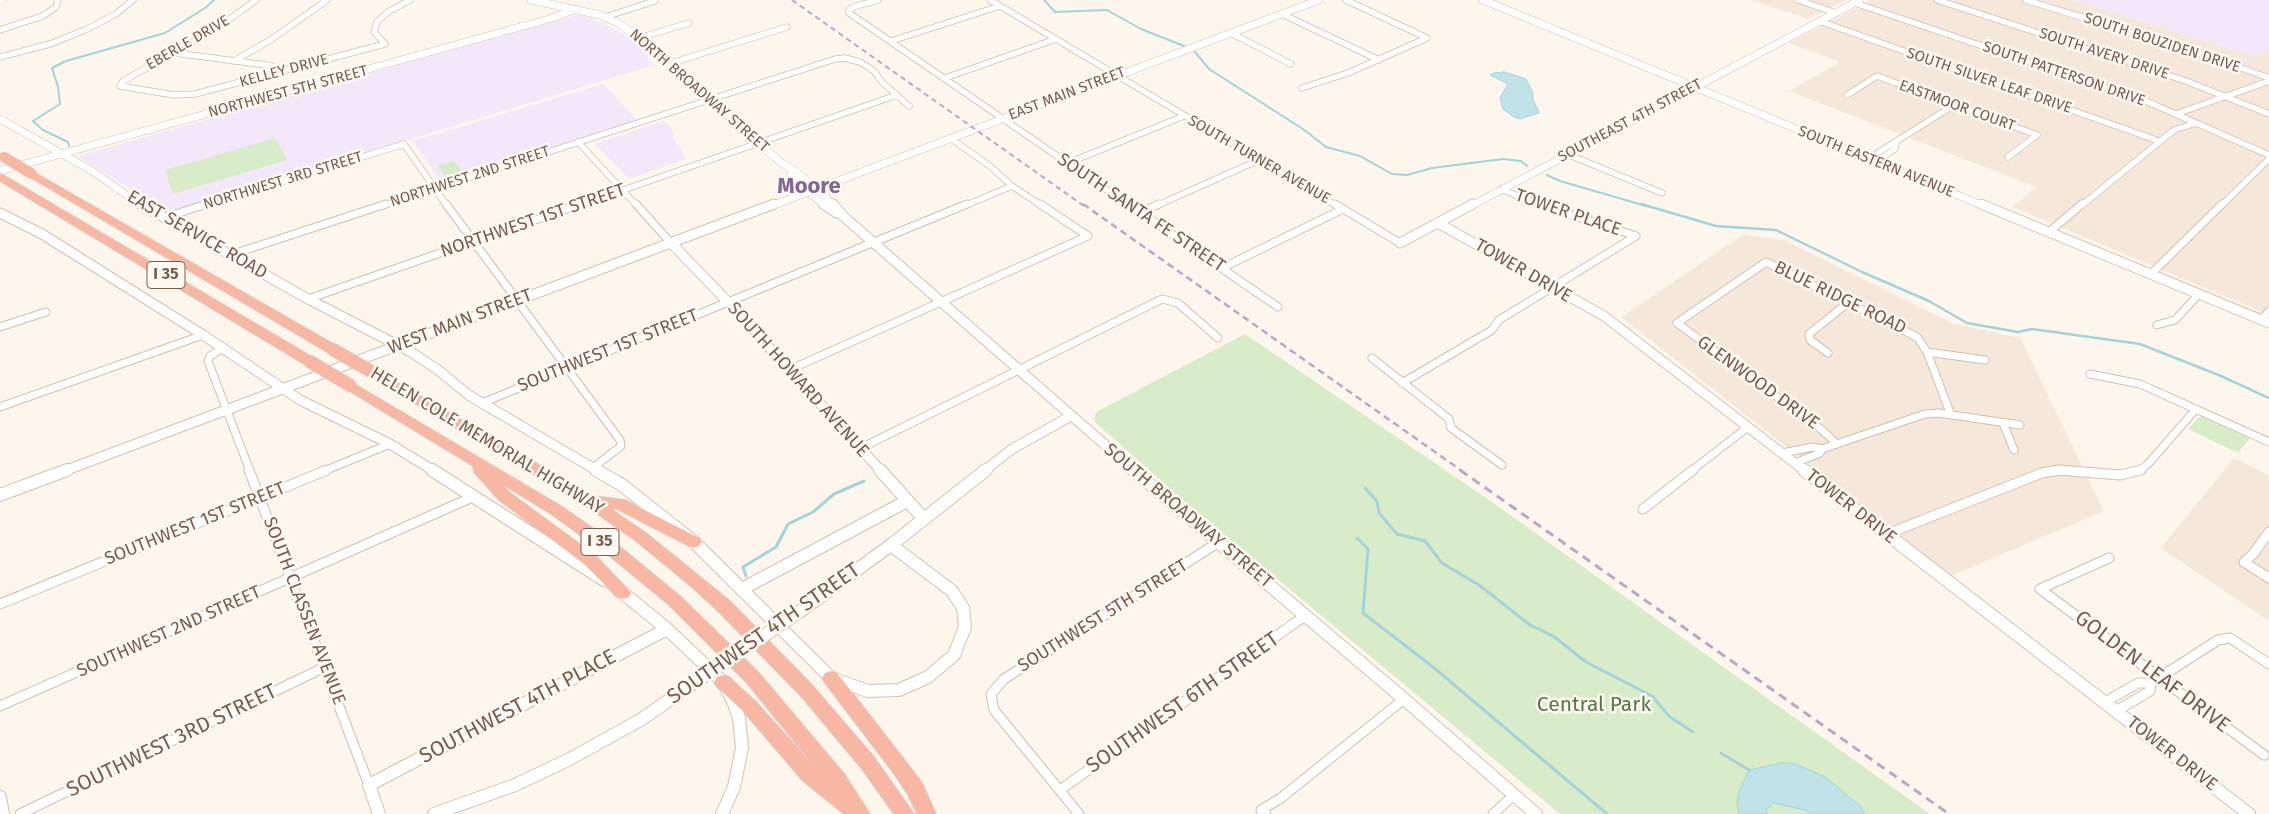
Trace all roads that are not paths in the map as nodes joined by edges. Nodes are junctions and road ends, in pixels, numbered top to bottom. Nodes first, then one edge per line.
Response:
1 (58, 0) edge
2 (133, 0) edge
3 (256, 0) edge
4 (328, 0) edge
5 (410, 0) edge
6 (531, 0) edge
7 (878, 0) edge
8 (990, 0) edge
9 (1319, 0) edge
10 (1346, 0) edge
11 (1483, 0) edge
12 (1798, 0) edge
13 (1937, 0) edge
14 (2026, 0) edge
15 (654, 1) dead end
16 (1858, 1) edge
17 (555, 2) edge
18 (1000, 6) junction
19 (576, 9) junction
20 (1836, 13) junction
21 (1282, 14) junction
22 (605, 17) junction
23 (1819, 21) junction
24 (689, 23) dead end
25 (787, 27) dead end
26 (0, 30) edge
27 (1232, 33) junction
28 (639, 38) junction
29 (1056, 39) junction
30 (891, 41) junction
31 (173, 53) junction
32 (0, 57) edge
33 (1380, 60) junction
34 (234, 61) junction
35 (668, 64) junction
36 (1291, 64) dead end
37 (279, 72) junction
38 (1118, 75) junction
39 (945, 78) junction
40 (2269, 80) edge
41 (119, 84) joint
42 (1694, 87) junction
43 (1302, 88) dead end
44 (897, 95) junction
45 (1847, 95) dead end
46 (2225, 96) junction
47 (710, 100) junction
48 (1954, 105) junction
49 (909, 106) dead end
50 (2176, 114) junction
51 (2269, 114) edge
52 (1184, 116) junction
53 (1004, 118) junction
54 (0, 119) edge
55 (2196, 123) junction
56 (950, 138) junction
57 (2159, 141) junction
58 (578, 142) junction
59 (758, 142) junction
60 (62, 154) junction
61 (1567, 154) junction
62 (2269, 154) edge
63 (2, 156) edge
64 (2008, 157) dead end
65 (2269, 159) edge
66 (1259, 160) junction
67 (1871, 160) junction
68 (1068, 163) junction
69 (0, 171) edge
70 (5, 179) edge
71 (1012, 186) junction
72 (434, 189) junction
73 (1502, 189) junction
74 (622, 190) junction
75 (812, 190) junction
76 (1662, 193) dead end
77 (1343, 209) junction
78 (0, 213) edge
79 (1140, 213) junction
80 (163, 218) junction
81 (1438, 223) junction
82 (2049, 232) junction
83 (473, 242) junction
84 (671, 243) junction
85 (873, 243) junction
86 (1400, 243) joint
87 (230, 255) junction
88 (1222, 268) junction
89 (2151, 274) junction
90 (1553, 288) junction
91 (2199, 294) junction
92 (308, 299) junction
93 (517, 300) junction
94 (728, 302) junction
95 (941, 302) junction
96 (1849, 302) junction
97 (1278, 307) dead end
98 (2269, 310) edge
99 (46, 312) dead end
100 (2265, 321) edge
101 (1677, 323) joint
102 (2157, 325) dead end
103 (0, 327) edge
104 (203, 335) junction
105 (1218, 338) dead end
106 (398, 345) junction
107 (223, 348) junction
108 (1927, 352) junction
109 (1828, 353) dead end
110 (1372, 358) dead end
111 (1985, 360) dead end
112 (568, 368) junction
113 (789, 370) junction
114 (1018, 370) junction
115 (2090, 374) dead end
116 (1402, 383) junction
117 (281, 389) junction
118 (482, 402) junction
119 (0, 407) edge
120 (2196, 408) junction
121 (227, 409) junction
122 (1951, 415) junction
123 (1071, 416) junction
124 (2003, 422) junction
125 (2020, 425) dead end
126 (1748, 427) junction
127 (2269, 442) edge
128 (390, 444) junction
129 (1838, 444) junction
130 (861, 448) junction
131 (1822, 449) junction
132 (2014, 450) dead end
133 (1782, 453) junction
134 (471, 457) junction
135 (1795, 463) junction
136 (1502, 465) dead end
137 (594, 467) junction
138 (0, 495) edge
139 (475, 496) junction
140 (260, 497) junction
141 (588, 500) junction
142 (907, 501) junction
143 (1643, 509) dead end
144 (924, 519) junction
145 (2269, 532) edge
146 (1887, 534) junction
147 (694, 542) junction
148 (1219, 542) junction
149 (891, 545) junction
150 (2109, 558) dead end
151 (291, 578) junction
152 (2269, 578) edge
153 (742, 589) junction
154 (623, 593) junction
155 (0, 604) edge
156 (1306, 616) junction
157 (667, 629) junction
158 (2269, 664) edge
159 (325, 668) junction
160 (831, 678) junction
161 (2155, 680) junction
162 (723, 682) junction
163 (1404, 699) junction
164 (2105, 702) junction
165 (0, 706) edge
166 (2116, 711) junction
167 (2264, 755) dead end
168 (369, 785) junction
169 (1060, 790) junction
170 (1514, 795) junction
171 (0, 797) edge
172 (2, 814) edge
173 (20, 814) edge
174 (379, 814) edge
175 (434, 814) edge
176 (722, 814) edge
177 (857, 814) edge
178 (861, 814) edge
179 (905, 814) edge
180 (927, 814) edge
181 (1079, 814) edge
182 (1266, 814) edge
183 (1493, 814) edge
184 (1536, 814) edge
185 (2249, 814) edge

1 - 26 street
2 - 32 street
3 - 31 street, EBERLE DRIVE
4 - 34 street
5 - 37 street, KELLEY DRIVE
6 - 17 main road, NORTH BROADWAY STREET
7 - 30 street, SOUTH SANTA FE STREET
8 - 18 street, SOUTH TURNER AVENUE
9 - 21 main road, EAST MAIN STREET
10 - 33 street
11 - 42 main road, SOUTH EASTERN AVENUE
12 - 20 street
13 - 46 street, SOUTH AVERY DRIVE
14 - 40 street, SOUTH BOUZIDEN DRIVE
15 - 22 street
16 - 20 main road, SOUTHEAST 4TH STREET
16 - 50 street, SOUTH PATTERSON DRIVE
17 - 19 main road, NORTH BROADWAY STREET
18 - 29 street, SOUTH TURNER AVENUE
18 - 30 street
19 - 22 main road, NORTH BROADWAY STREET
19 - 60 main road, NORTHWEST 5TH STREET
20 - 23 main road, SOUTHEAST 4TH STREET
21 - 27 main road, EAST MAIN STREET
21 - 33 street
22 - 28 main road, NORTH BROADWAY STREET
23 - 42 main road, SOUTHEAST 4TH STREET
23 - 57 street, SOUTH SILVER LEAF DRIVE
24 - 28 street
25 - 35 street
27 - 36 street
27 - 38 main road, EAST MAIN STREET
28 - 35 main road, NORTH BROADWAY STREET
29 - 38 street, SOUTH TURNER AVENUE
29 - 39 street
30 - 39 street, SOUTH SANTA FE STREET
31 - 34 street
31 - 41 street, EBERLE DRIVE
33 - 43 street
34 - 37 street
35 - 47 main road, NORTH BROADWAY STREET
37 - 41 street, KELLEY DRIVE
38 - 52 street, SOUTH TURNER AVENUE
38 - 53 main road, EAST MAIN STREET
39 - 53 street, SOUTH SANTA FE STREET
40 - 46 street
42 - 61 main road, SOUTHEAST 4TH STREET
42 - 67 main road, SOUTH EASTERN AVENUE
44 - 47 street, NORTHWEST 2ND STREET
44 - 49 street, NORTHWEST 2ND STREET
44 - 59 street, NORTHWEST 1ST STREET
45 - 48 street, EASTMOOR COURT
46 - 50 street
46 - 51 street, SOUTH AVERY DRIVE
47 - 58 street, NORTHWEST 2ND STREET
47 - 59 main road, NORTH BROADWAY STREET
48 - 64 street, EASTMOOR COURT
48 - 67 street
50 - 55 street, SOUTH PATTERSON DRIVE
52 - 66 street, SOUTH TURNER AVENUE
52 - 68 street
53 - 56 main road, EAST MAIN STREET
53 - 68 street, SOUTH SANTA FE STREET
54 - 60 main road, EAST SERVICE ROAD
55 - 57 street
55 - 62 street, SOUTH PATTERSON DRIVE
56 - 71 street
56 - 75 main road, EAST MAIN STREET
57 - 82 street
58 - 72 street, NORTHWEST 2ND STREET
58 - 74 street
59 - 74 street, NORTHWEST 1ST STREET
59 - 75 main road, NORTH BROADWAY STREET
60 - 69 main road, NORTHWEST 5TH STREET
60 - 80 main road, EAST SERVICE ROAD
61 - 73 main road, SOUTHEAST 4TH STREET
61 - 76 street
63 - 141 highway, HELEN COLE MEMORIAL HIGHWAY / I 35, bridge
65 - 89 street
66 - 77 street, SOUTH TURNER AVENUE
66 - 79 street
67 - 82 main road, SOUTH EASTERN AVENUE
68 - 79 street, SOUTH SANTA FE STREET
70 - 134 highway, HELEN COLE MEMORIAL HIGHWAY / I 35, bridge
71 - 85 street, SOUTHWEST 1ST STREET
71 - 95 street
72 - 80 street, NORTHWEST 3RD STREET
72 - 83 street
72 - 87 street, NORTHWEST 2ND STREET
73 - 81 main road, SOUTHEAST 4TH STREET
73 - 90 street, TOWER PLACE
74 - 83 street, NORTHWEST 1ST STREET
74 - 84 street
75 - 84 main road, WEST MAIN STREET
75 - 85 main road, SOUTH BROADWAY STREET
77 - 86 street, SOUTH TURNER AVENUE
77 - 88 street
78 - 104 main road
79 - 88 street, SOUTH SANTA FE STREET
80 - 87 main road, EAST SERVICE ROAD
81 - 86 main road, SOUTHEAST 4TH STREET
81 - 90 main road, TOWER DRIVE
82 - 89 main road, SOUTH EASTERN AVENUE
83 - 92 street, NORTHWEST 1ST STREET
83 - 93 street
84 - 93 main road, WEST MAIN STREET
84 - 94 main road, SOUTH HOWARD AVENUE
85 - 94 street, SOUTHWEST 1ST STREET
85 - 95 main road, SOUTH BROADWAY STREET
87 - 92 main road, EAST SERVICE ROAD
88 - 97 street, SOUTH SANTA FE STREET
89 - 91 main road, SOUTH EASTERN AVENUE
90 - 116 street
90 - 126 main road, TOWER DRIVE
91 - 100 main road, SOUTH EASTERN AVENUE
91 - 102 street
92 - 106 main road, EAST SERVICE ROAD
93 - 106 main road, WEST MAIN STREET
93 - 112 street
94 - 112 street, SOUTHWEST 1ST STREET
94 - 113 main road, SOUTH HOWARD AVENUE
95 - 113 street
95 - 114 main road, SOUTH BROADWAY STREET
96 - 101 street, BLUE RIDGE ROAD
96 - 108 street, BLUE RIDGE ROAD
96 - 109 street
98 - 100 street
99 - 103 street
101 - 129 street, GLENWOOD DRIVE
104 - 107 main road
104 - 119 street
105 - 114 street
106 - 117 main road, WEST MAIN STREET
106 - 118 main road, EAST SERVICE ROAD
107 - 117 main road
107 - 121 street, SOUTH CLASSEN AVENUE
108 - 111 street
108 - 122 street, BLUE RIDGE ROAD
110 - 116 street
112 - 118 street, SOUTHWEST 1ST STREET
112 - 137 street
113 - 130 main road, SOUTH HOWARD AVENUE
114 - 123 main road, SOUTH BROADWAY STREET
114 - 130 street
115 - 120 street
116 - 136 street
117 - 121 main road, WEST MAIN STREET
117 - 128 main road
118 - 137 main road, EAST SERVICE ROAD
120 - 127 street
120 - 146 street
121 - 138 main road, WEST MAIN STREET
121 - 140 street, SOUTH CLASSEN AVENUE
122 - 124 street
122 - 129 street
123 - 144 main road, SOUTHWEST 4TH STREET
123 - 148 main road, SOUTH BROADWAY STREET
124 - 125 street
124 - 132 street
126 - 133 main road, TOWER DRIVE
126 - 143 street
128 - 139 main road
128 - 140 street, SOUTHWEST 1ST STREET
129 - 131 street
130 - 142 main road, SOUTH HOWARD AVENUE
131 - 133 street
131 - 135 street
133 - 135 main road, TOWER DRIVE
134 - 154 highway
134 - 178 highway, HELEN COLE MEMORIAL HIGHWAY / I 35
135 - 146 main road, TOWER DRIVE
137 - 147 main road, EAST SERVICE ROAD
139 - 151 street, SOUTHWEST 2ND STREET
139 - 154 main road
140 - 151 street, SOUTH CLASSEN AVENUE
140 - 155 street, SOUTHWEST 1ST STREET
141 - 147 highway
141 - 179 highway, HELEN COLE MEMORIAL HIGHWAY / I 35
142 - 144 main road, SOUTH HOWARD AVENUE
142 - 153 main road
144 - 149 main road, SOUTHWEST 4TH STREET
145 - 152 street
146 - 164 main road, TOWER DRIVE
147 - 153 main road, EAST SERVICE ROAD
148 - 156 main road, SOUTH BROADWAY STREET
148 - 169 street, SOUTHWEST 5TH STREET
149 - 160 main road
149 - 175 main road, SOUTHWEST 4TH STREET, bridge
150 - 161 street, GOLDEN LEAF DRIVE
151 - 159 street, SOUTH CLASSEN AVENUE
151 - 165 street, SOUTHWEST 2ND STREET
153 - 160 main road, EAST SERVICE ROAD
154 - 157 main road
156 - 163 main road, SOUTH BROADWAY STREET
156 - 169 street, SOUTHWEST 6TH STREET
157 - 162 main road
157 - 168 main road, SOUTHWEST 4TH PLACE
158 - 161 street
159 - 168 street, SOUTH CLASSEN AVENUE
159 - 173 street, SOUTHWEST 3RD STREET
160 - 180 highway
161 - 164 street
161 - 166 street
161 - 167 street, GOLDEN LEAF DRIVE
162 - 176 main road
162 - 177 highway
163 - 170 main road, SOUTH BROADWAY STREET
163 - 182 street
164 - 166 main road, TOWER DRIVE
166 - 185 main road, TOWER DRIVE
168 - 174 main road, SOUTH CLASSEN AVENUE
169 - 181 street
170 - 183 street
170 - 184 main road, SOUTH BROADWAY STREET
171 - 172 main road

